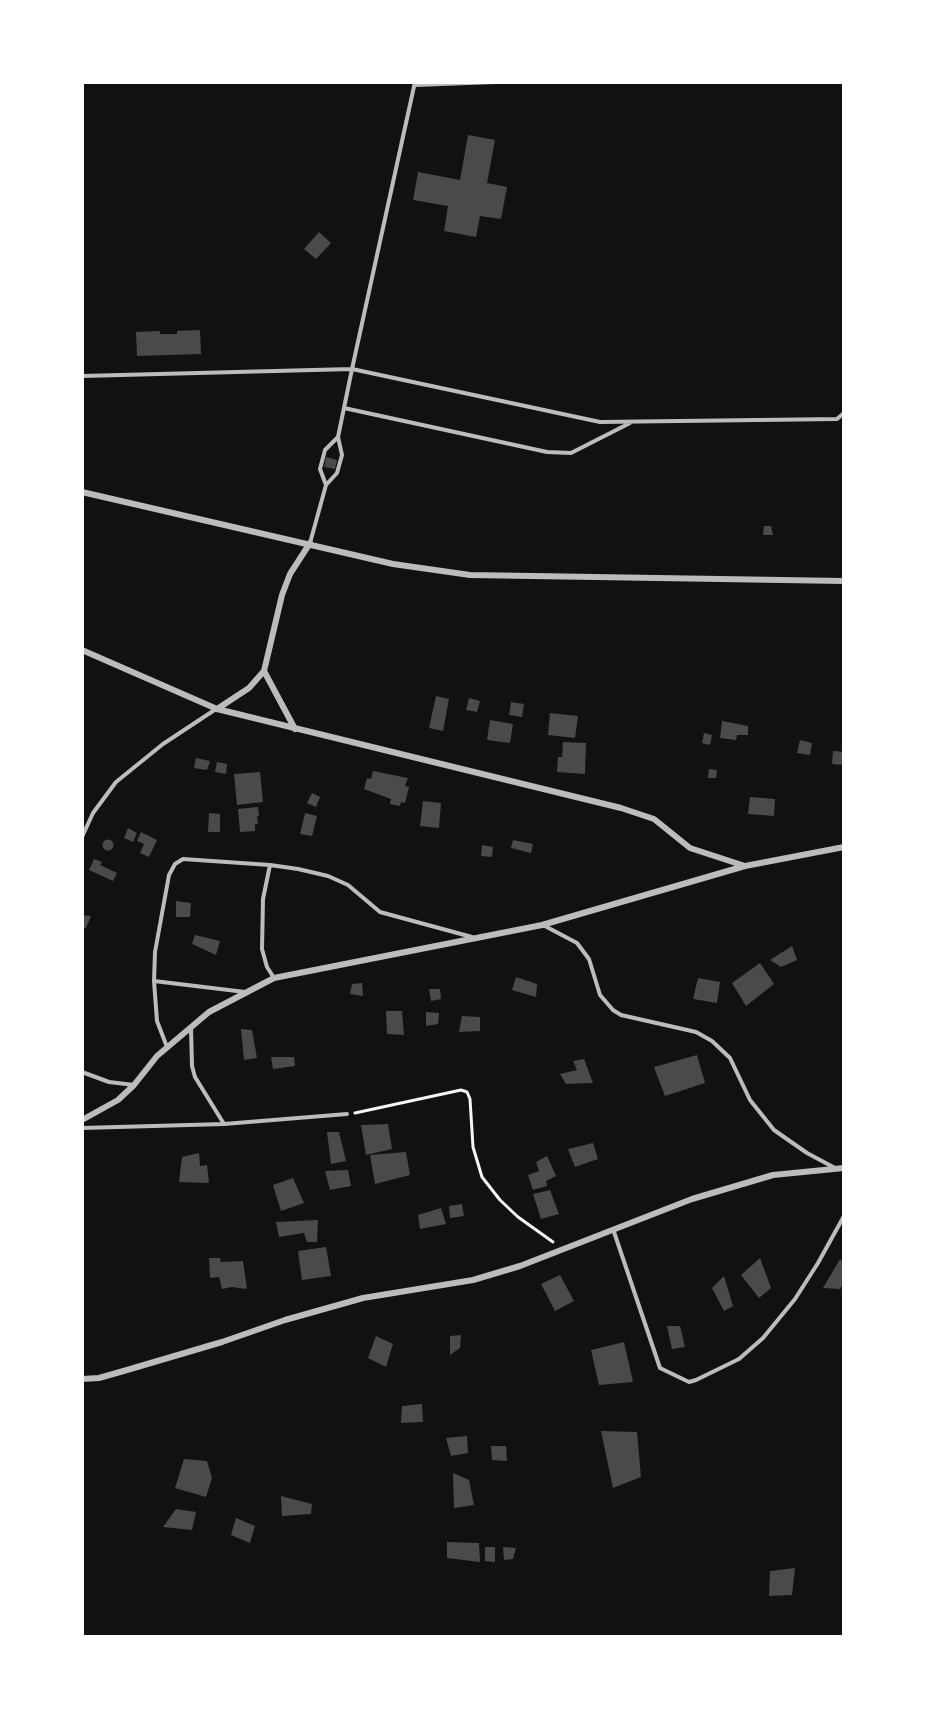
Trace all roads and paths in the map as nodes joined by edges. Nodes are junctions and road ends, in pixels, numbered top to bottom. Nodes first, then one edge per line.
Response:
1 (495, 82) edge
2 (415, 84) edge
3 (352, 369) junction
4 (82, 376) edge
5 (344, 408) junction
6 (843, 414) edge
7 (630, 422) junction
8 (338, 437) junction
9 (326, 485) junction
10 (82, 492) edge
11 (310, 543) junction
12 (843, 581) edge
13 (82, 650) edge
14 (264, 670) junction
15 (217, 709) junction
16 (295, 729) junction
17 (82, 837) edge
18 (843, 847) edge
19 (270, 865) junction
20 (745, 866) junction
21 (542, 925) junction
22 (476, 938) junction
23 (274, 978) junction
24 (154, 981) junction
25 (245, 992) junction
26 (191, 1027) junction
27 (166, 1047) junction
28 (82, 1072) edge
29 (134, 1084) junction
30 (346, 1114) joint
31 (82, 1120) edge
32 (224, 1124) junction
33 (82, 1128) edge
34 (840, 1168) edge
35 (843, 1215) edge
36 (613, 1228) junction
37 (565, 1249) junction
38 (82, 1379) edge

1 - 2 lane
2 - 3 lane
3 - 4 lane
3 - 5 lane
3 - 7 lane
5 - 7 lane
5 - 8 lane
6 - 7 lane
8 - 9 lane
8 - 9 lane
9 - 11 lane
10 - 11 street
11 - 12 street
11 - 14 street
13 - 15 street
14 - 15 street
14 - 16 street
15 - 16 street
15 - 17 lane
16 - 20 street
18 - 20 street
19 - 22 lane
19 - 23 lane
19 - 24 lane
20 - 21 street
21 - 22 street
21 - 34 lane
22 - 23 street
23 - 25 street
24 - 25 lane
24 - 27 lane
25 - 26 street
26 - 27 street
26 - 32 lane
27 - 29 street
28 - 29 lane
29 - 31 street
30 - 32 lane
30 - 37 path
32 - 33 lane
34 - 36 street
35 - 36 lane
36 - 37 street
37 - 38 street

